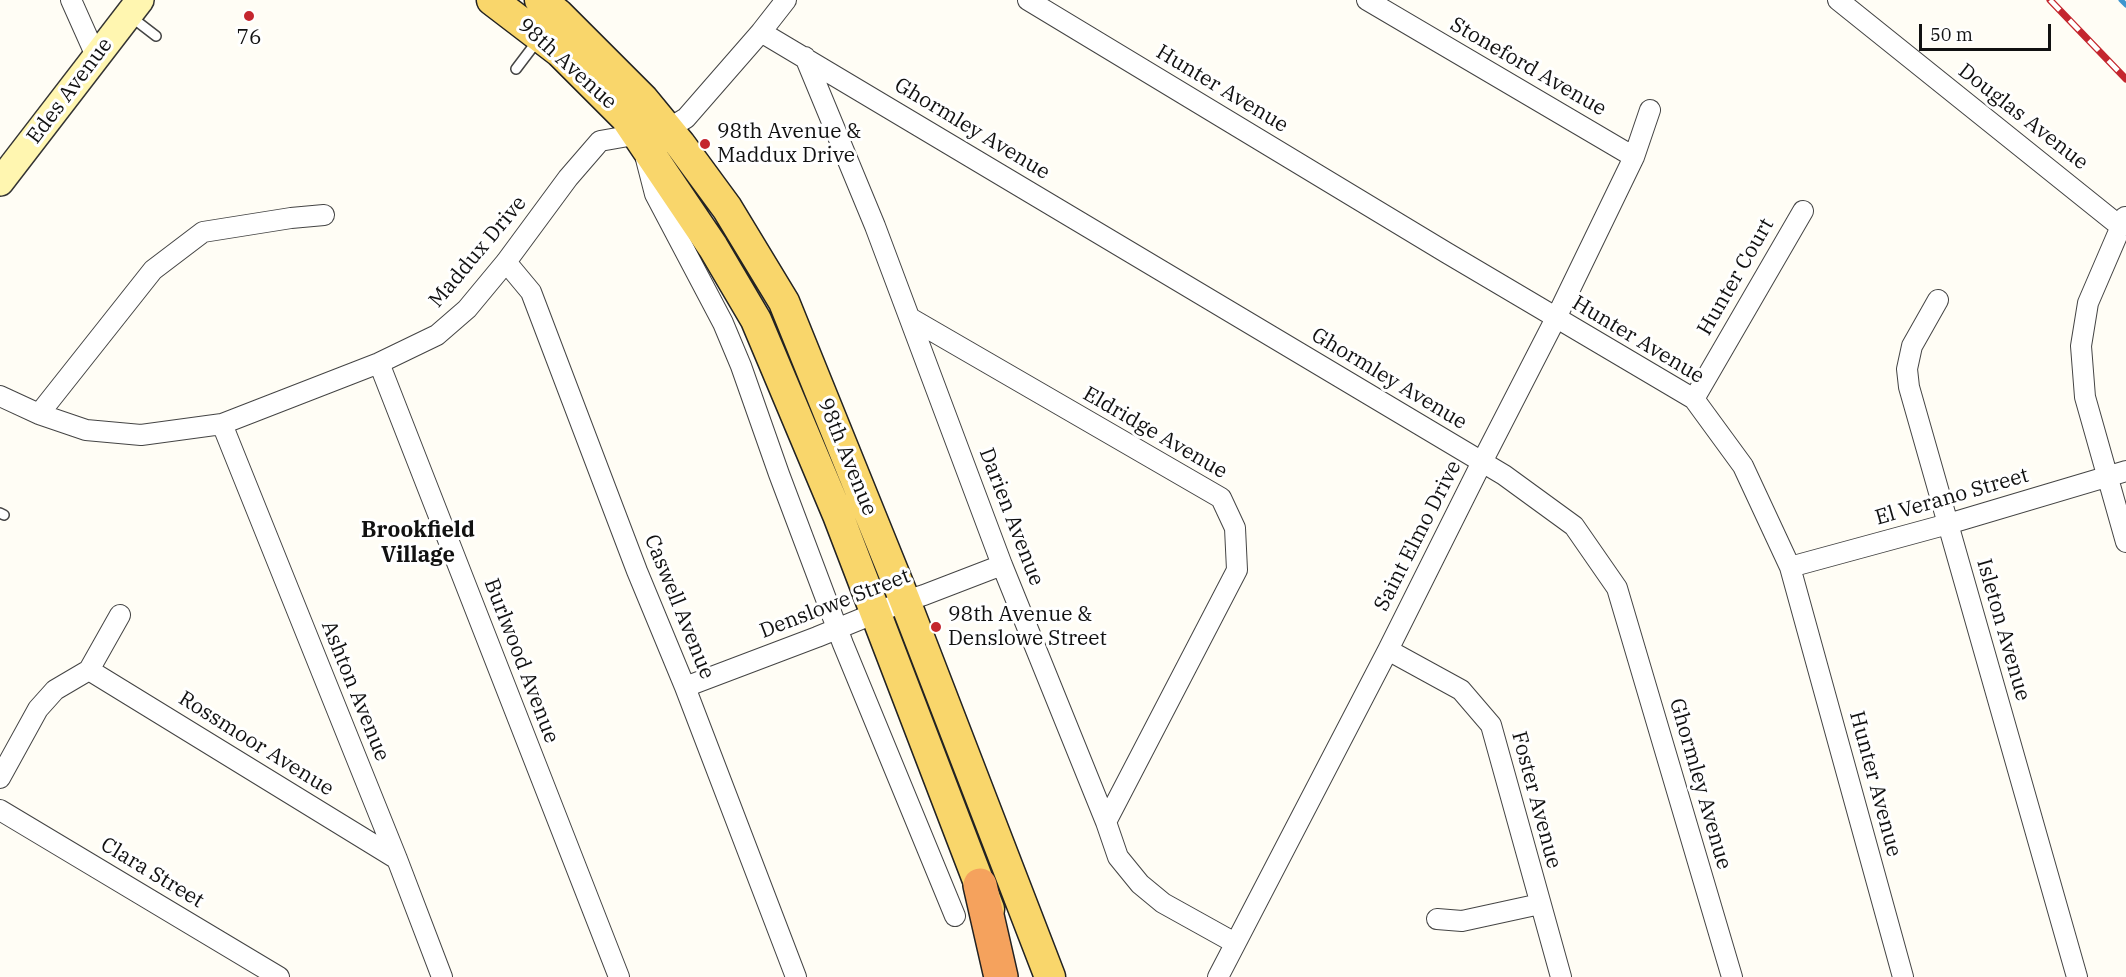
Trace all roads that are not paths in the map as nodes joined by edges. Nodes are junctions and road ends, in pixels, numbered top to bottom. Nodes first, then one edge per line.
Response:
1 (71, 0) edge
2 (492, 0) edge
3 (786, 0) edge
4 (1028, 0) edge
5 (1368, 0) edge
6 (1838, 0) edge
7 (134, 7) edge
8 (552, 13) edge
9 (761, 32) junction
10 (156, 36) dead end
11 (96, 56) junction
12 (805, 57) junction
13 (516, 69) dead end
14 (1650, 110) dead end
15 (668, 129) junction
16 (638, 134) junction
17 (1634, 157) junction
18 (0, 182) edge
19 (1803, 211) dead end
20 (324, 215) dead end
21 (2124, 221) edge
22 (506, 262) junction
23 (1938, 300) dead end
24 (910, 318) junction
25 (1556, 318) junction
26 (379, 363) junction
27 (0, 396) edge
28 (1694, 399) junction
29 (39, 414) junction
30 (222, 424) junction
31 (1482, 462) junction
32 (2126, 471) edge
33 (2107, 477) junction
34 (1948, 524) junction
35 (2126, 542) edge
36 (1002, 565) junction
37 (1790, 567) junction
38 (905, 601) junction
39 (874, 613) junction
40 (120, 615) dead end
41 (837, 628) junction
42 (1388, 650) junction
43 (89, 670) junction
44 (685, 687) junction
45 (0, 778) edge
46 (0, 810) edge
47 (1106, 822) junction
48 (397, 858) junction
49 (980, 885) junction
50 (1540, 904) junction
51 (955, 916) dead end
52 (1437, 919) dead end
53 (1235, 944) junction
54 (279, 977) edge
55 (442, 977) edge
56 (619, 977) edge
57 (796, 977) edge
58 (1001, 977) edge
59 (1015, 977) edge
60 (1050, 977) edge
61 (1218, 977) edge
62 (1561, 977) edge
63 (1732, 977) edge
64 (1903, 977) edge
65 (2077, 977) edge

1 - 11 street
2 - 8 main road, 98th Avenue
3 - 9 street, Maddux Drive
4 - 25 street, Hunter Avenue
5 - 17 street, Stoneford Avenue
6 - 21 street, Douglas Avenue
7 - 10 lane
7 - 11 street, Edes Avenue
8 - 13 lane
8 - 15 main road, 98th Avenue
8 - 16 main road, 98th Avenue
9 - 12 street, Ghormley Avenue
9 - 15 street, Maddux Drive
11 - 18 street, Edes Avenue
12 - 24 street, Darien Avenue
12 - 31 street, Ghormley Avenue
14 - 17 street, Saint Elmo Drive
15 - 16 street, Maddux Drive
15 - 38 main road, 98th Avenue
16 - 22 street, Maddux Drive
16 - 39 main road, 98th Avenue
16 - 41 street, 98th Avenue
17 - 25 street, Saint Elmo Drive
19 - 28 street, Hunter Court
20 - 29 street
21 - 33 street
22 - 26 street, Maddux Drive
22 - 44 street, Caswell Avenue
23 - 34 street, Isleton Avenue
24 - 36 street, Darien Avenue
24 - 47 street, Eldridge Avenue
25 - 28 street, Hunter Avenue
25 - 31 street, Saint Elmo Drive
26 - 30 street, Maddux Drive
26 - 56 street, Burlwood Avenue
27 - 29 street, Maddux Drive
28 - 37 street, Hunter Avenue
29 - 30 street, Maddux Drive
30 - 48 street, Ashton Avenue
31 - 42 street, Saint Elmo Drive
31 - 63 street, Ghormley Avenue
32 - 33 street, El Verano Street
33 - 34 street, El Verano Street
33 - 35 street
34 - 37 street, El Verano Street
34 - 65 street, Isleton Avenue
36 - 38 street, Denslowe Street
36 - 47 street, Darien Avenue
37 - 64 street, Hunter Avenue
38 - 39 street, Denslowe Street
38 - 60 main road, 98th Avenue
39 - 41 street, Denslowe Street
39 - 49 main road, 98th Avenue
40 - 43 street
41 - 44 street, Denslowe Street
41 - 51 street, 98th Avenue
42 - 50 street, Foster Avenue
42 - 53 street, Saint Elmo Drive
43 - 45 street
43 - 48 street, Rossmoor Avenue
44 - 57 street, Caswell Avenue
46 - 54 street, Clara Street
47 - 53 street, Darien Avenue
48 - 55 street, Ashton Avenue
49 - 58 highway
49 - 59 main road, 98th Avenue
50 - 52 street
50 - 62 street, Foster Avenue
53 - 61 street, Saint Elmo Drive

